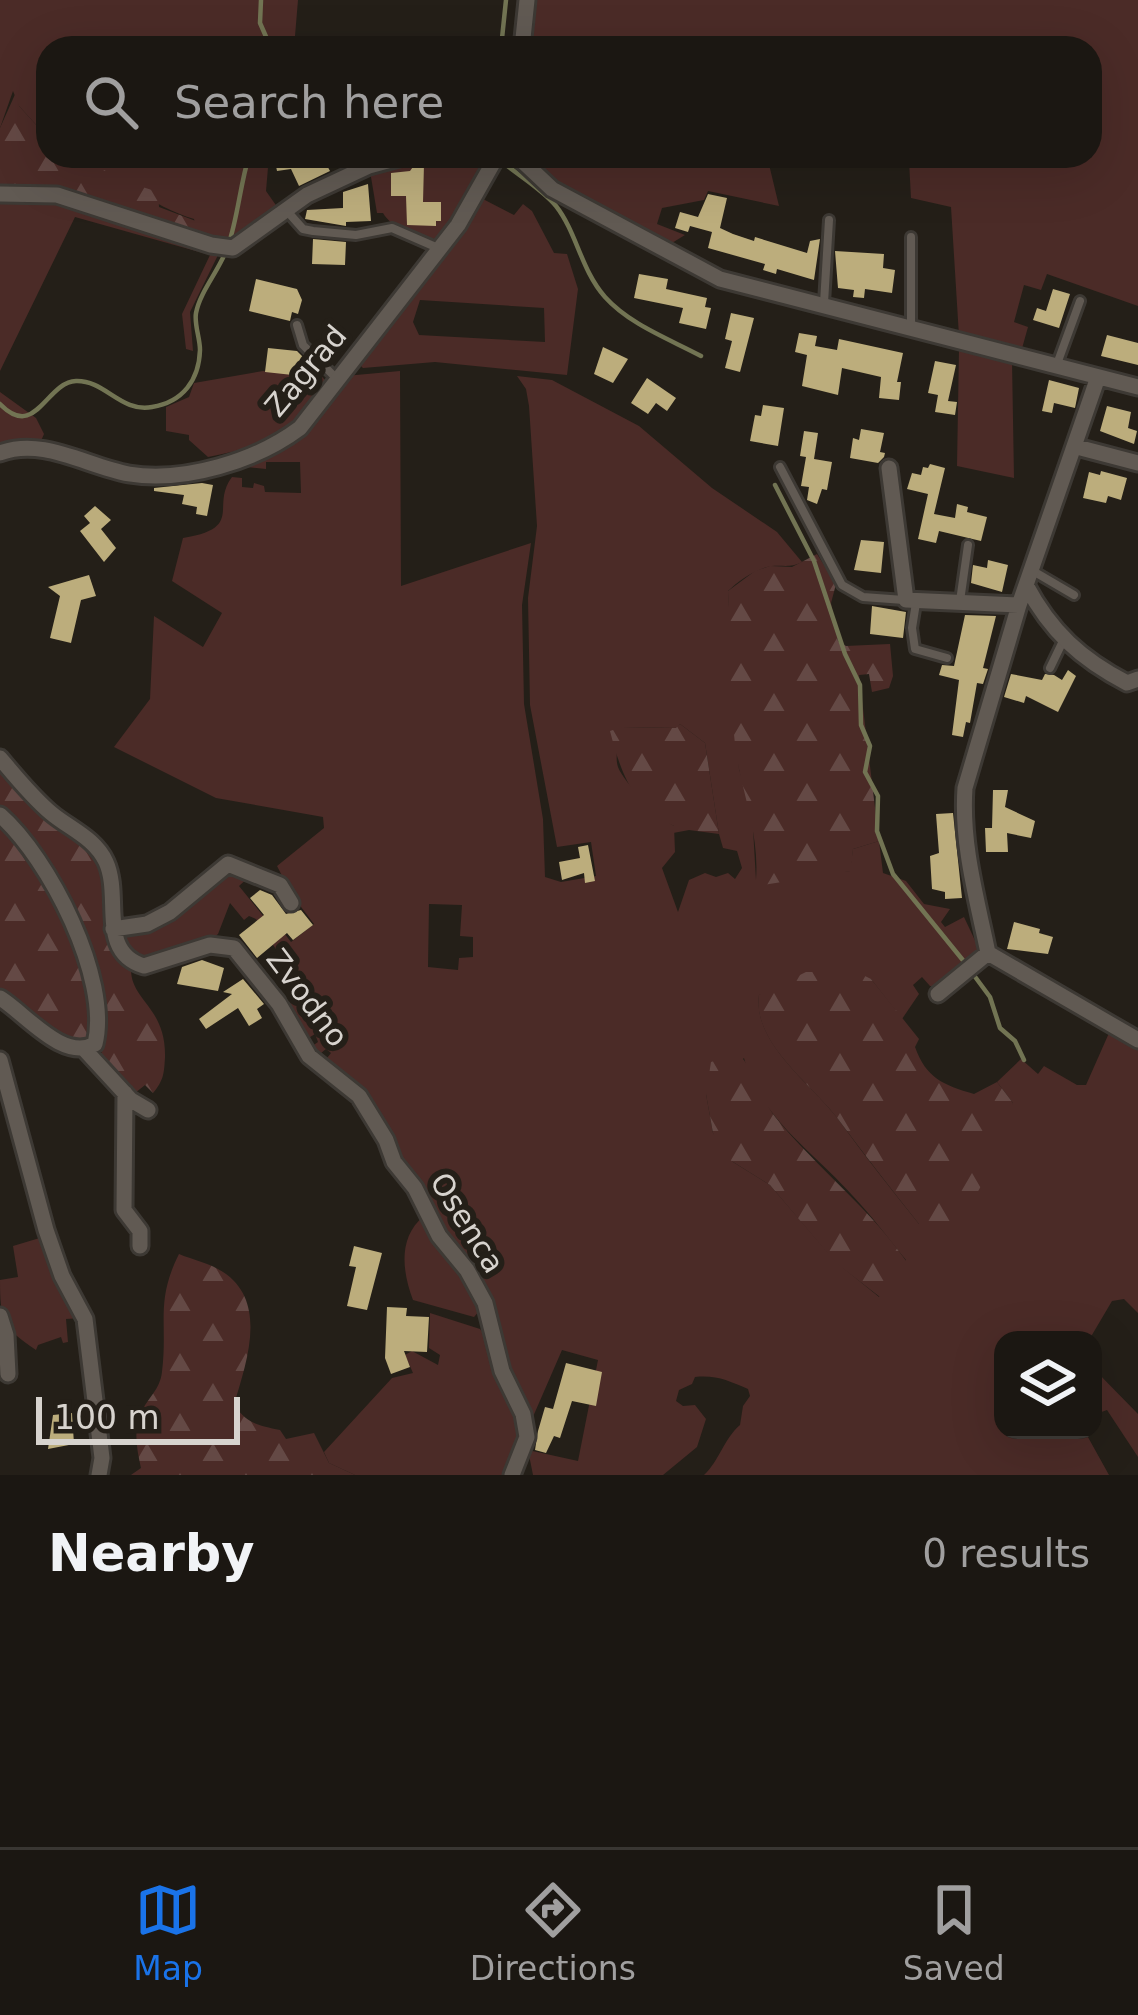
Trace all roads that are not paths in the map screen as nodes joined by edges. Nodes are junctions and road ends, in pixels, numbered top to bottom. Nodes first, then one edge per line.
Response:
1 (527, 0) edge
2 (523, 36) edge
3 (365, 168) edge
4 (490, 168) edge
5 (530, 168) edge
6 (0, 194) edge
7 (287, 211) junction
8 (829, 220) dead end
9 (911, 237) dead end
10 (439, 249) junction
11 (1080, 301) dead end
12 (823, 308) junction
13 (297, 326) dead end
14 (911, 329) junction
15 (1057, 365) junction
16 (1098, 377) junction
17 (337, 379) junction
18 (1138, 387) edge
19 (1077, 447) junction
20 (0, 453) edge
21 (1138, 463) edge
22 (780, 467) dead end
23 (889, 468) dead end
24 (968, 545) dead end
25 (1029, 577) junction
26 (1074, 595) dead end
27 (911, 601) junction
28 (960, 601) junction
29 (1019, 605) junction
30 (1063, 640) junction
31 (947, 658) dead end
32 (1050, 668) dead end
33 (1138, 679) edge
34 (0, 758) edge
35 (0, 815) edge
36 (291, 902) dead end
37 (113, 929) junction
38 (975, 964) junction
39 (938, 994) dead end
40 (0, 998) edge
41 (1138, 1040) edge
42 (85, 1050) junction
43 (0, 1060) edge
44 (344, 1083) joint
45 (124, 1093) junction
46 (148, 1110) dead end
47 (140, 1246) dead end
48 (0, 1316) edge
49 (8, 1374) dead end
50 (99, 1475) edge
51 (512, 1475) edge

1 - 2 street
3 - 7 street
4 - 10 street, Zagrad
5 - 12 street
6 - 7 street
7 - 10 lane
8 - 12 lane
9 - 14 lane
10 - 17 street, Zagrad
11 - 15 lane
12 - 14 street
13 - 17 lane
14 - 15 street
15 - 16 street
16 - 18 street
16 - 19 street
17 - 20 street, Zagrad
19 - 21 street
19 - 25 street
22 - 27 lane
23 - 27 street
24 - 28 lane
25 - 26 lane
25 - 29 street
25 - 30 street
27 - 28 street
27 - 31 lane
28 - 29 street
29 - 38 street
30 - 32 lane
30 - 33 street
34 - 37 street
35 - 42 street
36 - 37 street
37 - 44 street, Zvodno
38 - 39 street
38 - 41 street
40 - 42 street
42 - 45 street
43 - 50 street
44 - 51 street, Osenca
45 - 46 street
45 - 47 street
48 - 49 street

